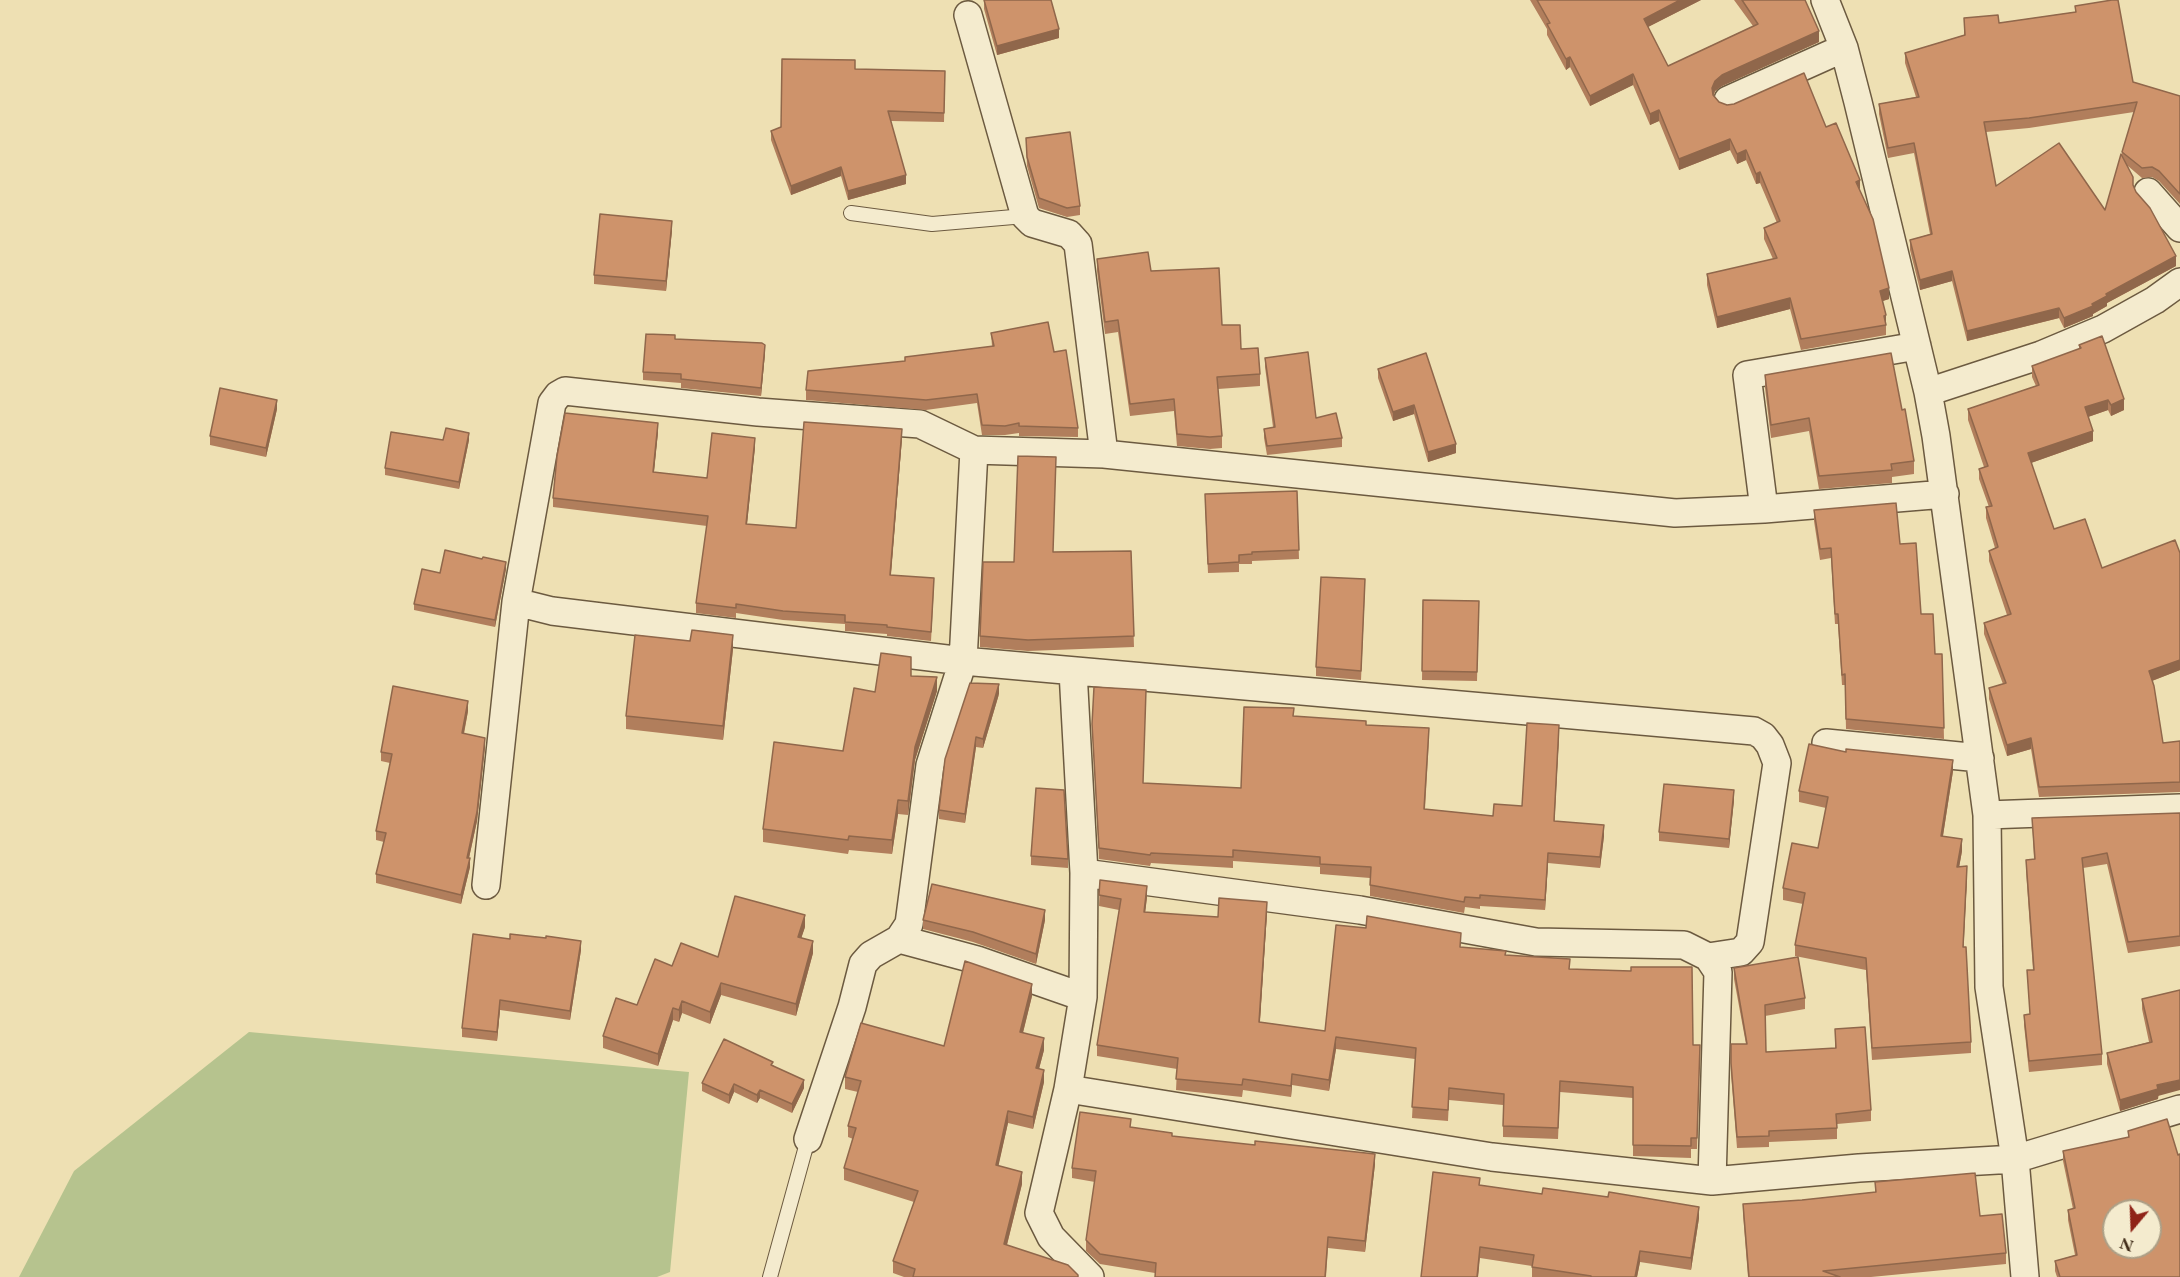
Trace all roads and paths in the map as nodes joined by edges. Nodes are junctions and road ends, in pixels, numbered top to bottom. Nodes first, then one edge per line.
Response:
1 (1825, 0) edge
2 (968, 15) dead end
3 (1844, 48) junction
4 (1728, 100) dead end
5 (2148, 192) dead end
6 (851, 213) dead end
7 (1025, 216) junction
8 (2180, 228) edge
9 (2180, 282) edge
10 (1917, 346) junction
11 (1928, 392) junction
12 (974, 450) junction
13 (1104, 454) junction
14 (1945, 494) junction
15 (1764, 509) junction
16 (516, 602) junction
17 (963, 661) junction
18 (1072, 671) junction
19 (1826, 743) dead end
20 (1980, 758) junction
21 (2180, 808) edge
22 (1987, 815) junction
23 (1084, 873) junction
24 (486, 885) dead end
25 (899, 939) junction
26 (1708, 957) junction
27 (1083, 997) junction
28 (1068, 1089) junction
29 (2180, 1109) edge
30 (808, 1139) joint
31 (2015, 1159) junction
32 (1712, 1181) junction
33 (771, 1277) edge
34 (1090, 1277) edge
35 (2025, 1277) edge

1 - 3 street
2 - 7 street
3 - 4 street
3 - 10 street
5 - 8 street
6 - 7 lane
7 - 13 street
9 - 11 street
10 - 11 street
10 - 15 street
11 - 14 street
12 - 13 street
12 - 16 street
12 - 17 street
13 - 15 street
14 - 15 street
14 - 20 street
16 - 17 street
16 - 24 street
17 - 18 street
17 - 25 street
18 - 23 street
18 - 26 street
19 - 20 street
20 - 22 street
21 - 22 street
22 - 31 street
23 - 26 street
23 - 27 street
25 - 27 street
25 - 30 street
26 - 32 street
27 - 28 street
28 - 32 street
28 - 34 street
29 - 31 street
30 - 33 lane
31 - 32 street
31 - 35 street

